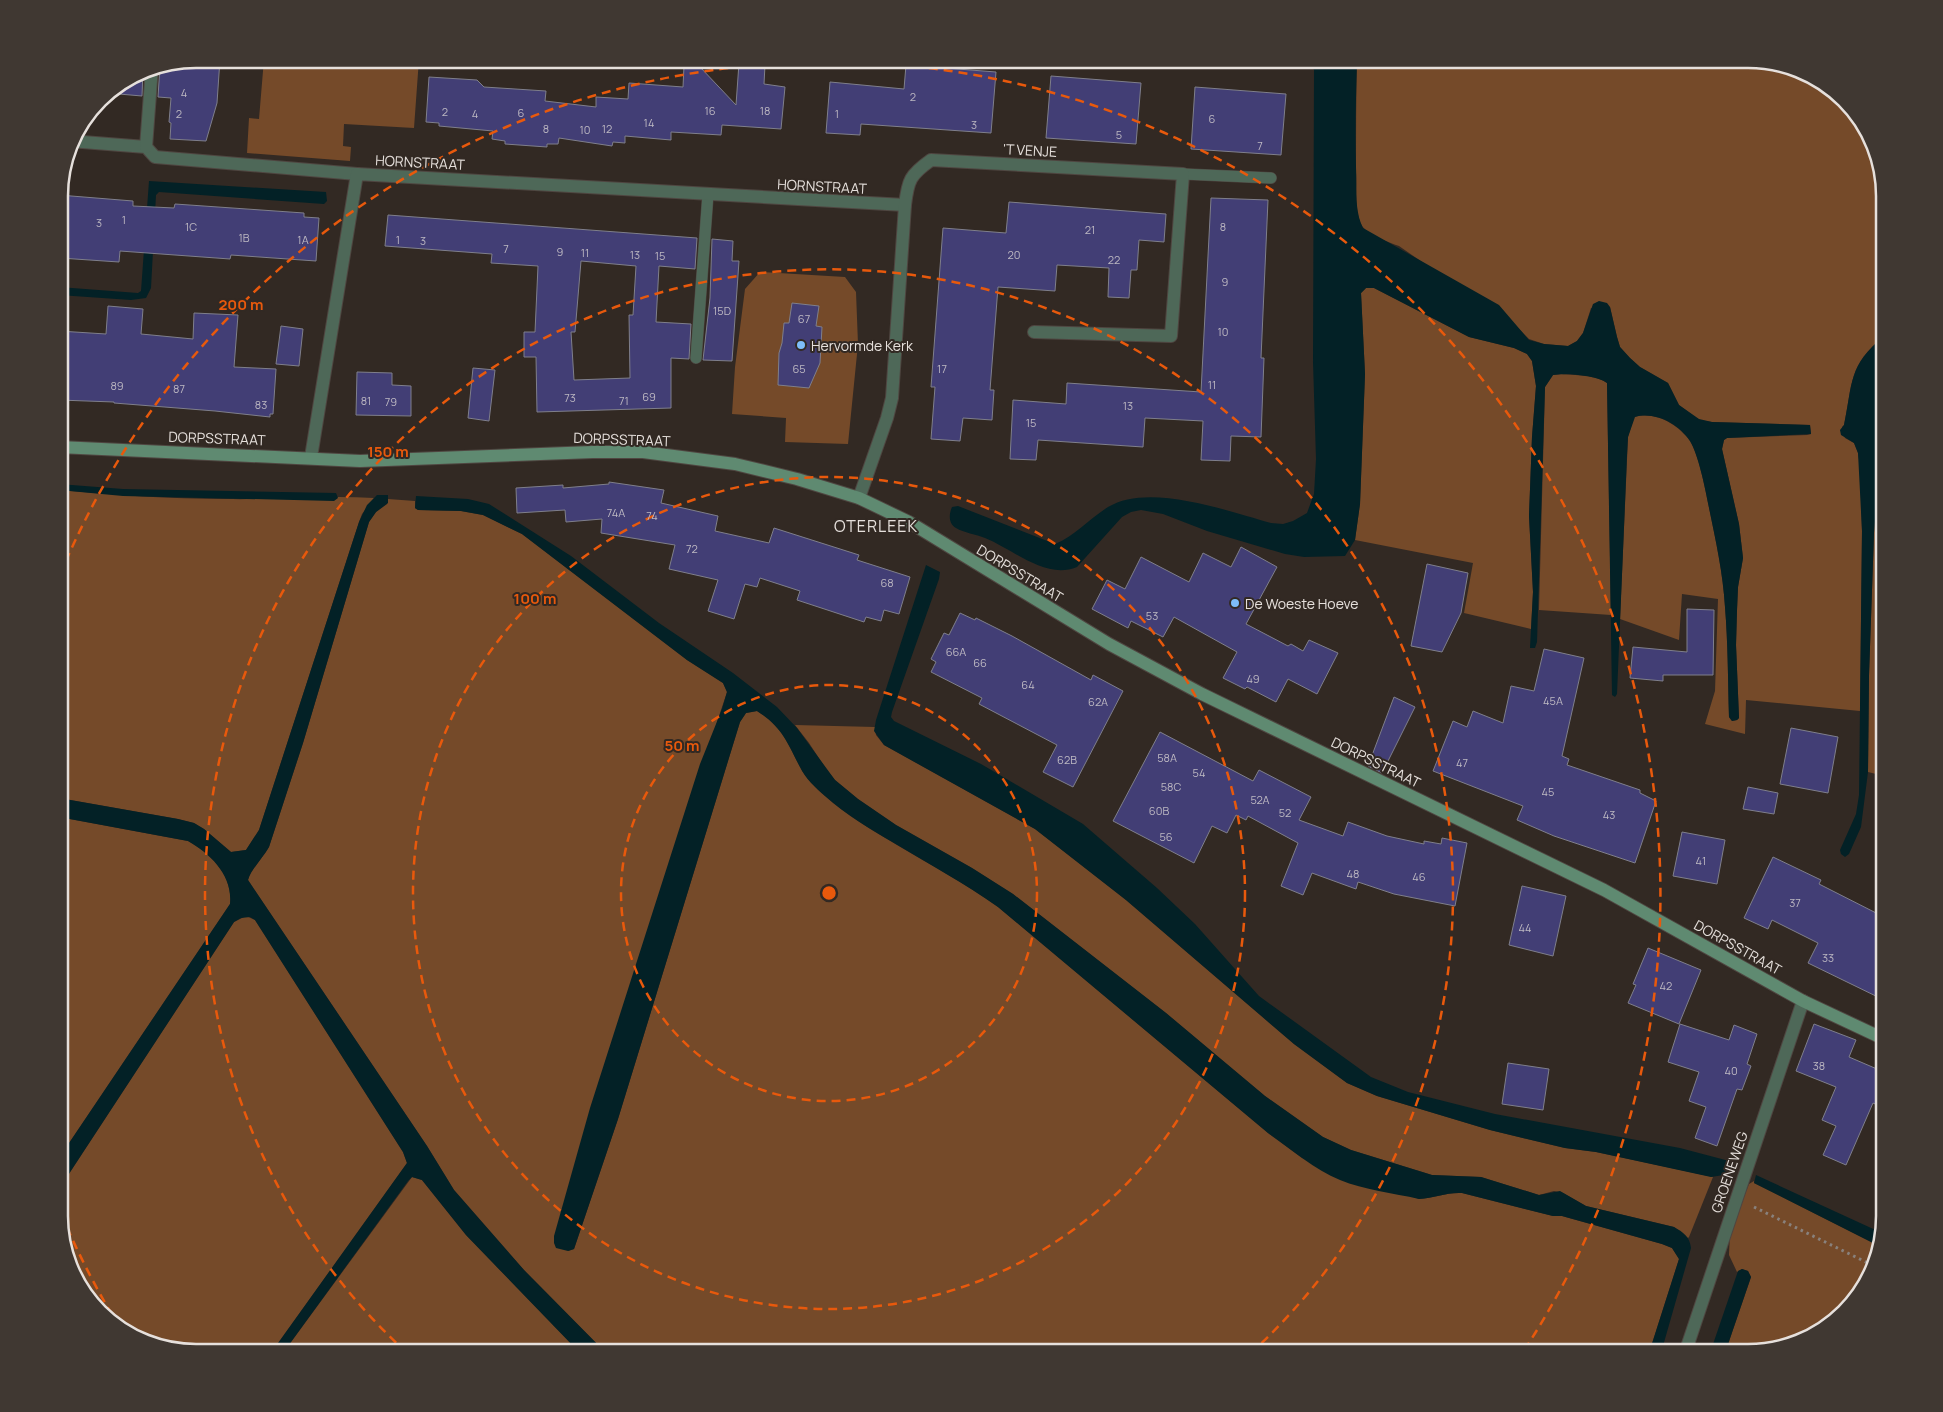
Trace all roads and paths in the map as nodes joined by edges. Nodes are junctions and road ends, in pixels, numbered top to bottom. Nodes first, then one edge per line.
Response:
1 (151, 75) edge
2 (79, 142) edge
3 (146, 147) junction
4 (357, 174) junction
5 (1183, 174) junction
6 (1271, 178) dead end
7 (708, 194) junction
8 (905, 205) junction
9 (1034, 332) dead end
10 (696, 358) dead end
11 (68, 447) edge
12 (311, 457) junction
13 (859, 498) junction
14 (1803, 1001) junction
15 (1876, 1035) edge
16 (1735, 1198) junction
17 (1867, 1263) edge
18 (1688, 1344) edge

1 - 3 street
2 - 3 street
3 - 4 street
4 - 7 street, HORNSTRAAT
4 - 12 street, HORNSTRAAT
5 - 6 lane
5 - 8 street, 'T VENJE
5 - 9 street
7 - 8 street, HORNSTRAAT
7 - 10 lane
8 - 13 street, 'T VENJE
11 - 12 street, DORPSSTRAAT
12 - 13 street, DORPSSTRAAT
13 - 14 street, DORPSSTRAAT
14 - 15 street, DORPSSTRAAT
14 - 16 street, GROENEWEG
16 - 17 path
16 - 18 street, GROENEWEG

